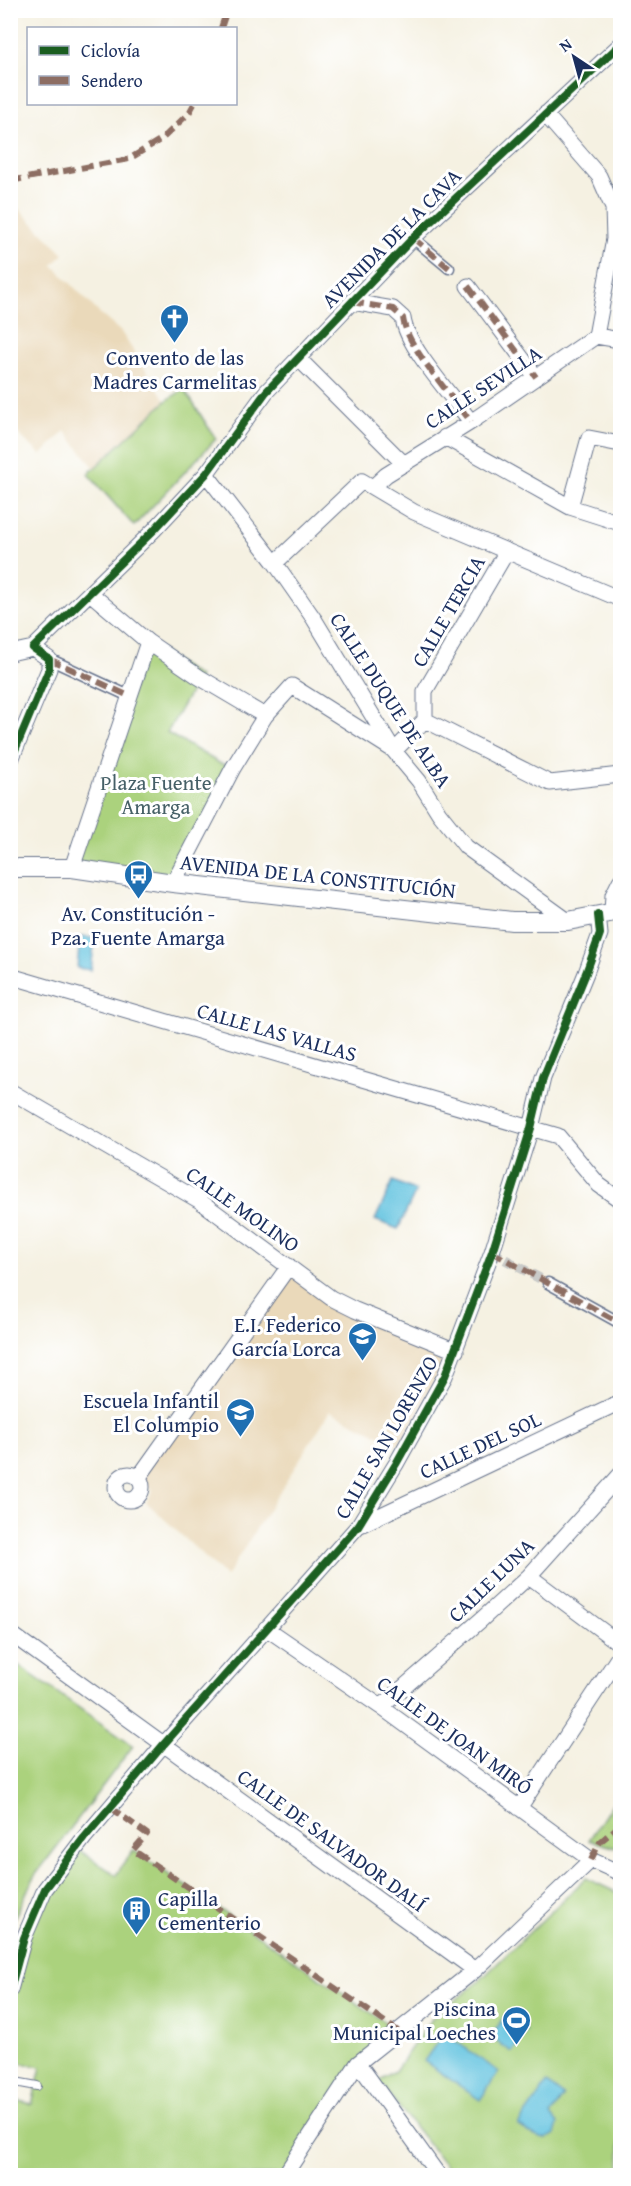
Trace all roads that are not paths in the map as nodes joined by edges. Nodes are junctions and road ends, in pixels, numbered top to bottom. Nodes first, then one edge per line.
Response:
1 (621, 45) edge
2 (545, 114) junction
3 (413, 238) junction
4 (449, 268) dead end
5 (468, 286) dead end
6 (352, 302) junction
7 (596, 336) junction
8 (621, 340) edge
9 (298, 358) junction
10 (536, 377) junction
11 (471, 422) junction
12 (445, 437) junction
13 (621, 444) edge
14 (404, 464) junction
15 (206, 474) junction
16 (368, 484) junction
17 (570, 507) junction
18 (621, 523) edge
19 (507, 551) junction
20 (275, 563) junction
21 (90, 592) junction
22 (621, 599) edge
23 (148, 642) junction
24 (33, 648) junction
25 (10, 653) edge
26 (49, 659) junction
27 (129, 696) junction
28 (265, 716) junction
29 (425, 720) junction
30 (394, 751) junction
31 (10, 762) edge
32 (621, 775) edge
33 (10, 868) edge
34 (72, 868) junction
35 (621, 881) edge
36 (173, 884) junction
37 (610, 913) edge
38 (568, 921) junction
39 (10, 976) edge
40 (10, 1091) edge
41 (531, 1128) junction
42 (621, 1200) edge
43 (289, 1266) junction
44 (548, 1283) tunnel mouth
45 (621, 1323) edge
46 (456, 1351) junction
47 (621, 1402) edge
48 (621, 1475) edge
49 (139, 1477) dead end
50 (358, 1526) junction
51 (529, 1576) junction
52 (266, 1628) junction
53 (10, 1633) edge
54 (621, 1644) edge
55 (621, 1655) edge
56 (381, 1707) junction
57 (164, 1744) junction
58 (519, 1808) junction
59 (591, 1860) junction
60 (621, 1873) edge
61 (475, 1970) junction
62 (10, 1990) edge
63 (358, 2063) junction
64 (10, 2081) edge
65 (37, 2086) dead end
66 (284, 2175) edge
67 (439, 2175) edge

1 - 2 street, AVENIDA DE LA CAVA
2 - 3 street, AVENIDA DE LA CAVA
2 - 7 street
3 - 4 street
3 - 6 street, AVENIDA DE LA CAVA
5 - 10 street
6 - 9 street, AVENIDA DE LA CAVA
6 - 11 street
7 - 8 street
7 - 10 street, CALLE SEVILLA
9 - 14 street
9 - 15 street, AVENIDA DE LA CAVA
10 - 11 street, CALLE SEVILLA
11 - 12 street, CALLE SEVILLA
12 - 14 street, CALLE SEVILLA
12 - 17 street
13 - 17 street
14 - 16 street, CALLE SEVILLA
15 - 20 street, CALLE DUQUE DE ALBA
15 - 21 street, AVENIDA DE LA CAVA
16 - 19 street
16 - 20 street, CALLE SEVILLA
17 - 18 street
19 - 22 street
19 - 29 street, CALLE TERCIA
20 - 30 street, CALLE DUQUE DE ALBA
21 - 23 street
21 - 24 street, AVENIDA DE LA CAVA
23 - 27 street
23 - 28 street
24 - 25 street
24 - 26 street
26 - 27 street
26 - 31 street
27 - 34 street
28 - 30 street
28 - 36 street
29 - 30 street
29 - 32 street
30 - 38 street, CALLE DUQUE DE ALBA
33 - 34 street, AVENIDA DE LA CONSTITUCIÓN
34 - 36 street, AVENIDA DE LA CONSTITUCIÓN
35 - 37 street, CALLE SAN LORENZO
36 - 38 street, AVENIDA DE LA CONSTITUCIÓN
37 - 38 street, AVENIDA DE LA CONSTITUCIÓN
37 - 41 street, CALLE SAN LORENZO
39 - 41 street, CALLE LAS VALLAS
40 - 43 street, CALLE MOLINO
41 - 42 street, CALLE LAS VALLAS
41 - 46 street, CALLE SAN LORENZO
43 - 46 street, CALLE MOLINO
43 - 49 street
44 - 45 street
46 - 50 street, CALLE SAN LORENZO
47 - 50 street, CALLE DEL SOL
48 - 51 street, CALLE LUNA
50 - 52 street, CALLE SAN LORENZO
51 - 54 street
51 - 56 street, CALLE LUNA
52 - 56 street, CALLE DE JOAN MIRÓ
52 - 57 street, CALLE SAN LORENZO
53 - 57 street, CALLE DE SALVADOR DALÍ
55 - 58 street
56 - 58 street, CALLE DE JOAN MIRÓ
57 - 61 street, CALLE DE SALVADOR DALÍ
57 - 62 street, CALLE SAN LORENZO
58 - 59 street, CALLE DE JOAN MIRÓ
59 - 60 street, CALLE DE JOAN MIRÓ
59 - 61 street
61 - 63 street
63 - 66 street
63 - 67 street
64 - 65 lane

